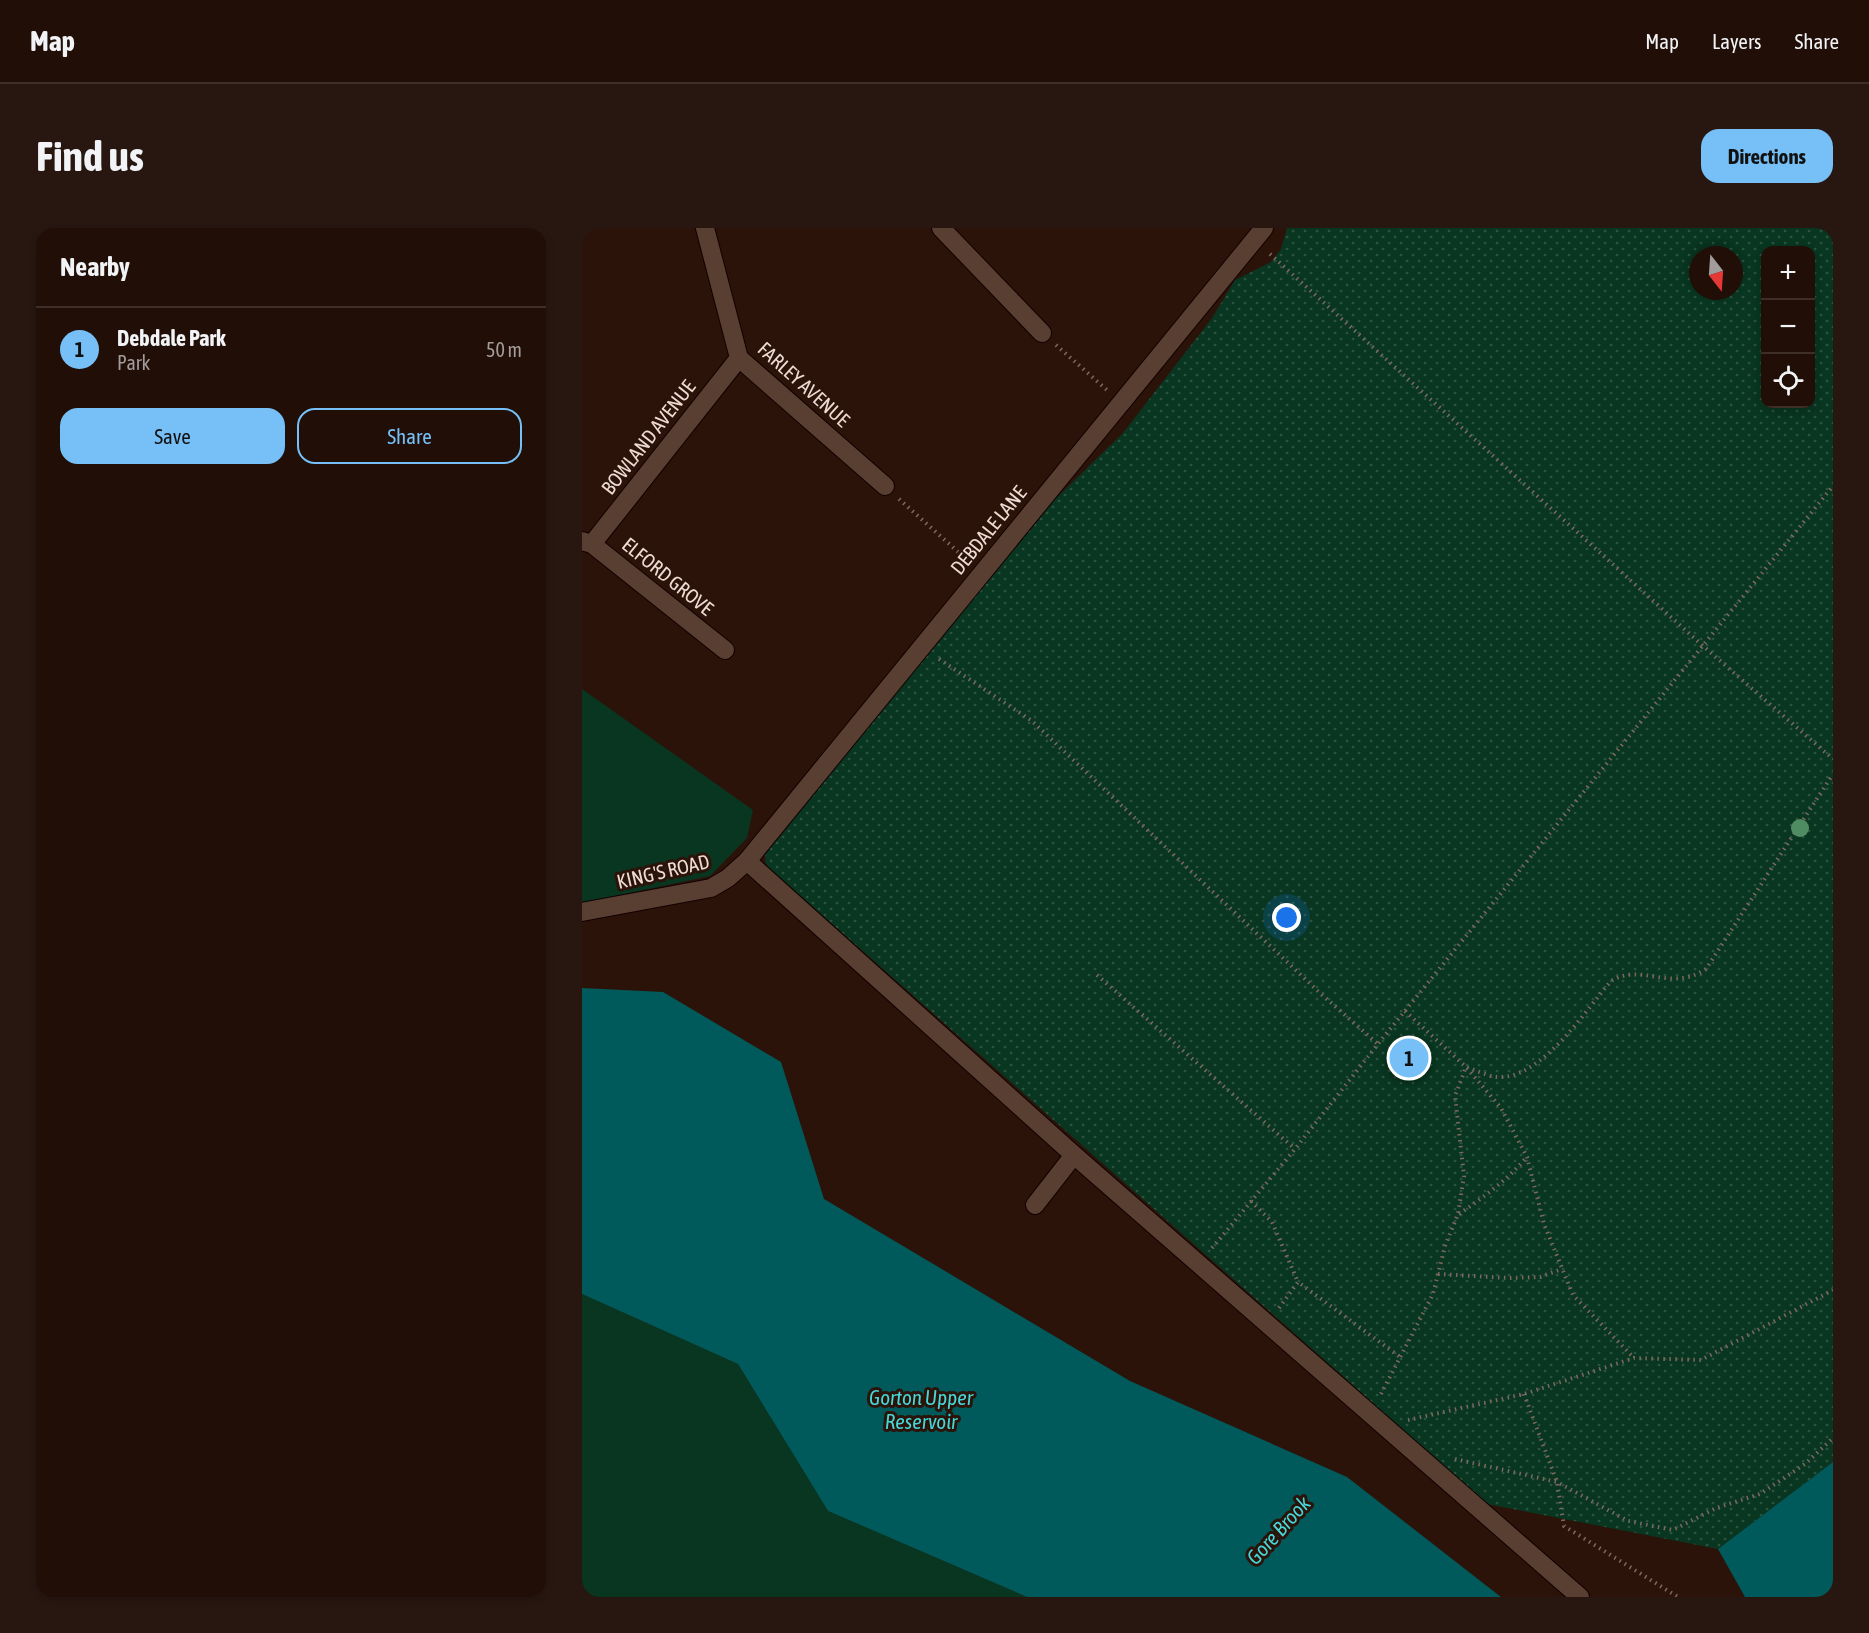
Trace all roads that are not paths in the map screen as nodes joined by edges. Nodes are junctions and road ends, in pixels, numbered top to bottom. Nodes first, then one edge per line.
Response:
1 (705, 228) edge
2 (941, 228) edge
3 (1259, 234) edge
4 (1042, 333) road end
5 (739, 358) junction
6 (885, 486) road end
7 (587, 542) edge
8 (725, 650) dead end
9 (747, 861) junction
10 (582, 912) edge
11 (1074, 1155) junction
12 (1035, 1206) dead end
13 (1580, 1597) edge

1 - 5 street, FARLEY AVENUE
2 - 4 street
3 - 9 street, DEBDALE LANE
5 - 6 street, FARLEY AVENUE
5 - 7 street, BOWLAND AVENUE
7 - 8 street, ELFORD GROVE
9 - 10 street, KING'S ROAD
9 - 11 street
11 - 12 street
11 - 13 street

